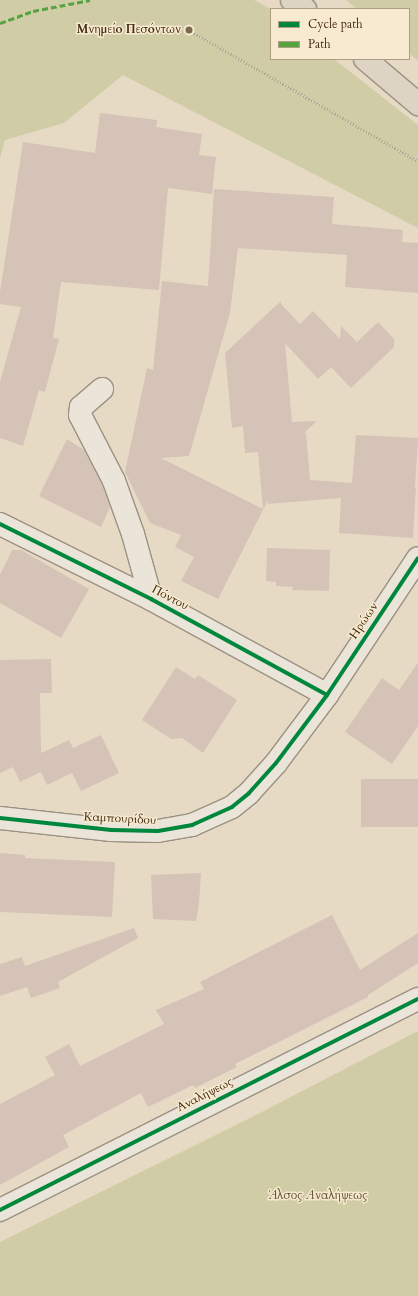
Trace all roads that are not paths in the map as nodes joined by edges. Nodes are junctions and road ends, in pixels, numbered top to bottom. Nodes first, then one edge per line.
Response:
1 (292, 0) edge
2 (304, 8) edge
3 (366, 60) edge
4 (418, 104) edge
5 (102, 389) dead end
6 (0, 524) edge
7 (418, 560) edge
8 (151, 599) junction
9 (327, 695) junction
10 (0, 818) edge
11 (418, 999) edge
12 (0, 1210) edge

1 - 2 main road
3 - 4 main road
5 - 8 street
6 - 8 street, Πόντου
7 - 9 street, Ηρώων
8 - 9 street, Πόντου
9 - 10 street, Καμπουρίδου
11 - 12 street, Αναλήψεως

